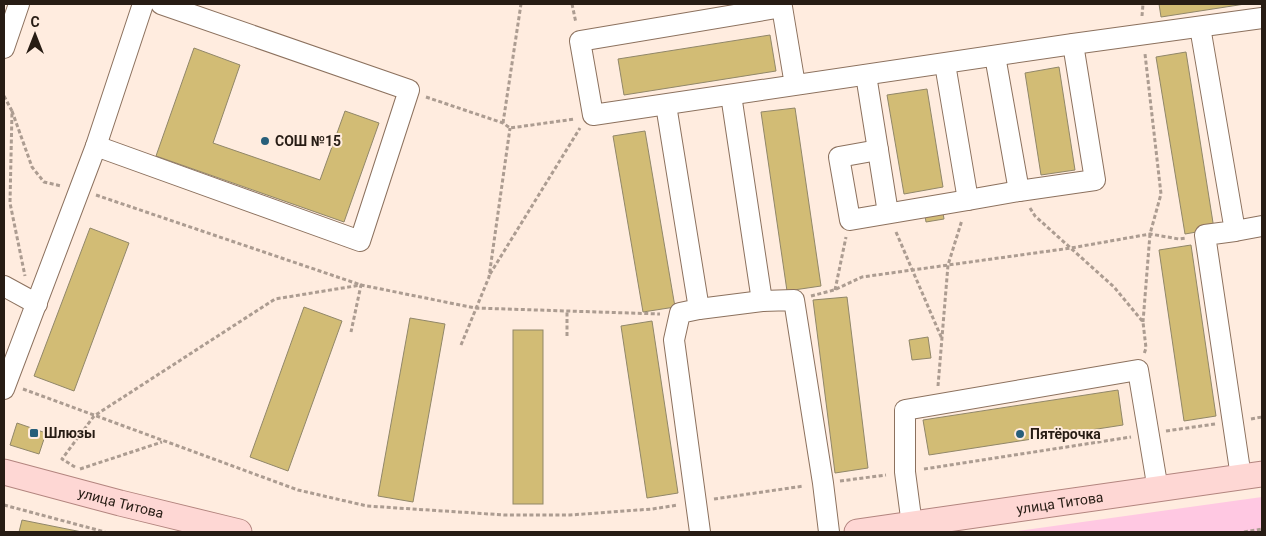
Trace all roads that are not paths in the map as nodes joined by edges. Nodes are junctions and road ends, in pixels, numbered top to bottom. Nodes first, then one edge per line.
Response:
1 (20, 4) edge
2 (143, 4) edge
3 (161, 4) edge
4 (1262, 18) edge
5 (1200, 27) junction
6 (1073, 44) junction
7 (4, 48) edge
8 (995, 56) junction
9 (945, 64) junction
10 (866, 74) junction
11 (795, 85) junction
12 (731, 95) junction
13 (666, 105) junction
14 (96, 146) junction
15 (878, 150) junction
16 (1019, 191) junction
17 (968, 200) junction
18 (888, 213) junction
19 (1262, 226) edge
20 (1235, 231) junction
21 (4, 286) edge
22 (762, 301) junction
23 (34, 302) junction
24 (690, 311) junction
25 (5, 384) edge
26 (4, 472) edge
27 (1252, 475) edge
28 (1158, 490) junction
29 (912, 525) junction
30 (239, 532) edge
31 (700, 532) edge
32 (829, 532) edge
33 (858, 532) edge

1 - 7 lane
2 - 14 lane
3 - 14 lane
4 - 5 lane
5 - 6 lane
5 - 20 lane
6 - 8 lane
6 - 16 lane
8 - 9 lane
8 - 16 lane
9 - 10 lane
9 - 17 lane
10 - 11 lane
10 - 15 lane
11 - 12 lane
11 - 13 lane
12 - 13 lane
12 - 22 lane
13 - 24 lane
14 - 23 lane
15 - 18 lane
15 - 18 lane
16 - 17 lane
17 - 18 lane
19 - 20 lane
20 - 27 lane
21 - 23 lane
22 - 24 lane
22 - 32 lane
23 - 25 lane
24 - 31 lane
26 - 30 main road, улица Титова
27 - 28 main road, улица Титова
28 - 29 main road, улица Титова
28 - 29 lane
29 - 33 main road, улица Титова

